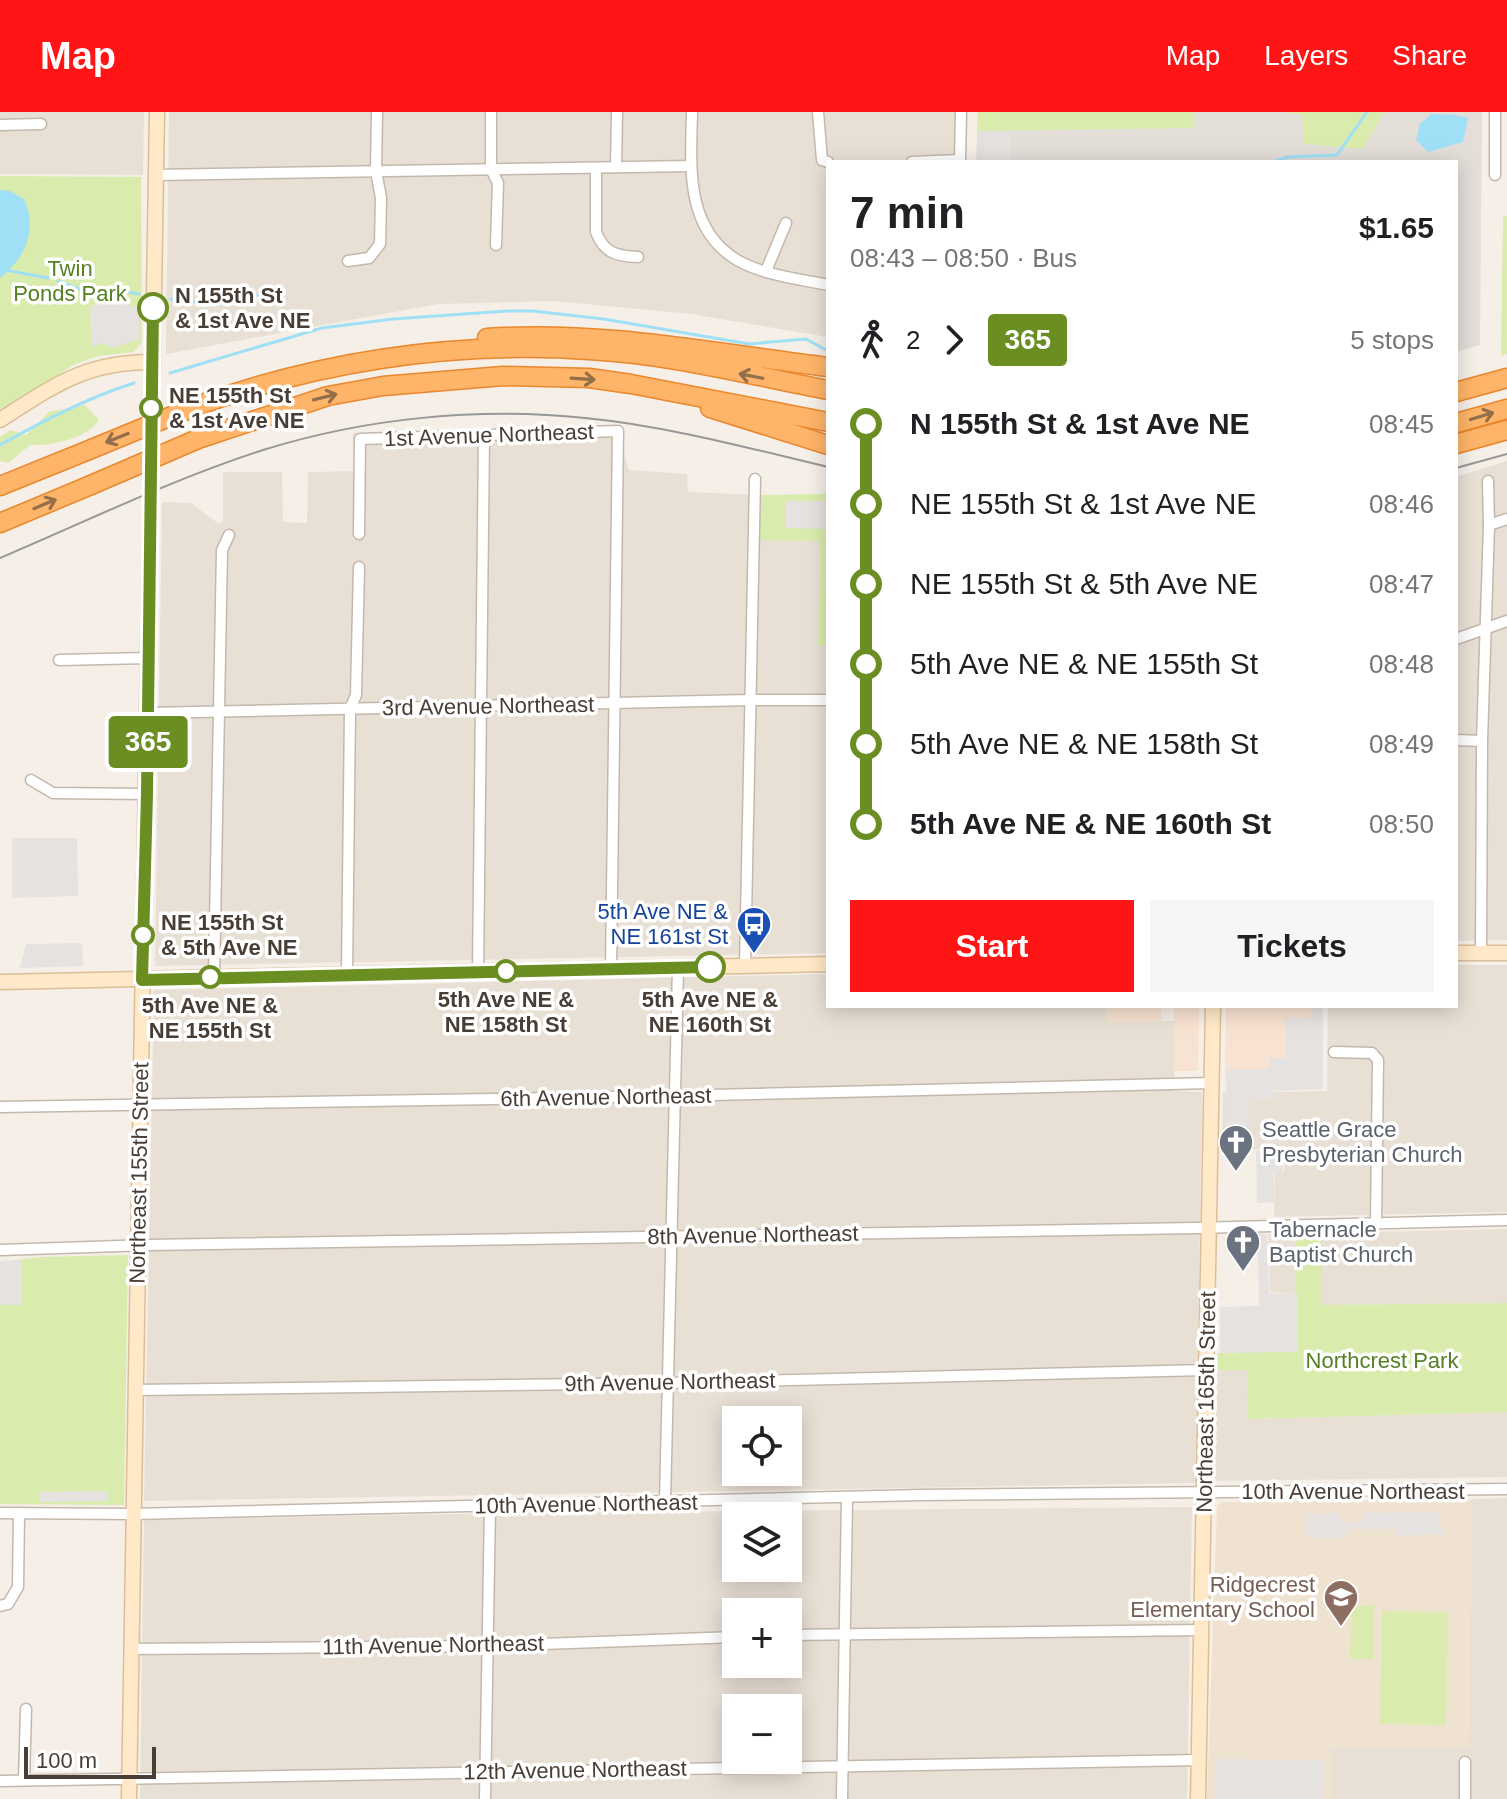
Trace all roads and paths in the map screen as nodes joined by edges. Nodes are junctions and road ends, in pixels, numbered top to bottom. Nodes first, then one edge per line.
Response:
1 (5, 112) edge
2 (157, 112) edge
3 (377, 112) edge
4 (491, 112) edge
5 (617, 112) edge
6 (692, 112) edge
7 (818, 112) edge
8 (961, 112) edge
9 (1495, 112) edge
10 (41, 124) dead end
11 (2, 125) edge
12 (960, 160) edge
13 (825, 161) edge
14 (1507, 164) edge
15 (691, 166) junction
16 (616, 167) junction
17 (596, 168) junction
18 (491, 169) junction
19 (376, 171) junction
20 (156, 175) junction
21 (786, 223) dead end
22 (496, 245) dead end
23 (638, 257) dead end
24 (348, 261) dead end
25 (766, 271) junction
26 (826, 285) edge
27 (407, 354) junction
28 (152, 362) junction
29 (826, 367) edge
30 (1507, 378) edge
31 (631, 384) junction
32 (826, 390) edge
33 (1458, 391) edge
34 (1507, 409) edge
35 (0, 420) edge
36 (826, 422) edge
37 (1458, 422) edge
38 (1507, 430) edge
39 (484, 436) junction
40 (1458, 443) edge
41 (826, 444) edge
42 (755, 479) dead end
43 (1488, 481) dead end
44 (0, 486) edge
45 (1507, 519) edge
46 (0, 523) edge
47 (1489, 525) junction
48 (359, 534) dead end
49 (229, 535) dead end
50 (359, 567) dead end
51 (1507, 621) edge
52 (1484, 629) junction
53 (1458, 638) edge
54 (148, 658) junction
55 (59, 660) dead end
56 (750, 700) junction
57 (826, 700) edge
58 (614, 702) junction
59 (481, 706) junction
60 (350, 709) junction
61 (219, 712) junction
62 (148, 713) junction
63 (1458, 740) edge
64 (1482, 741) junction
65 (31, 780) dead end
66 (147, 794) junction
67 (1458, 953) edge
68 (1481, 953) junction
69 (1507, 953) edge
70 (826, 964) edge
71 (745, 966) junction
72 (678, 968) junction
73 (611, 969) junction
74 (478, 972) junction
75 (347, 974) junction
76 (214, 977) junction
77 (142, 980) junction
78 (0, 982) edge
79 (1213, 1008) edge
80 (1334, 1052) dead end
81 (1212, 1083) junction
82 (673, 1096) junction
83 (140, 1104) junction
84 (0, 1107) edge
85 (1507, 1220) edge
86 (1376, 1223) junction
87 (1209, 1227) junction
88 (672, 1236) junction
89 (138, 1245) junction
90 (0, 1250) edge
91 (1206, 1370) junction
92 (669, 1383) junction
93 (135, 1390) junction
94 (1507, 1489) edge
95 (1204, 1492) junction
96 (847, 1498) junction
97 (665, 1501) junction
98 (490, 1506) junction
99 (0, 1513) edge
100 (19, 1513) junction
101 (133, 1514) junction
102 (0, 1606) edge
103 (1201, 1630) junction
104 (846, 1633) junction
105 (802, 1635) edge
106 (722, 1638) edge
107 (488, 1646) junction
108 (130, 1649) junction
109 (26, 1709) dead end
110 (1199, 1760) junction
111 (1465, 1762) dead end
112 (843, 1765) junction
113 (486, 1771) junction
114 (130, 1779) junction
115 (24, 1780) junction
116 (0, 1781) edge
117 (129, 1799) edge
118 (485, 1799) edge
119 (842, 1799) edge
120 (1198, 1799) edge
121 (1465, 1799) edge

1 - 11 street
2 - 20 street, Northeast 155th Street
3 - 19 street
4 - 18 street
5 - 16 street
6 - 15 street
7 - 13 street
8 - 12 street
9 - 14 street
10 - 11 street
15 - 16 street
15 - 25 street
16 - 17 street
17 - 18 street
17 - 23 street
18 - 19 street
18 - 22 street
19 - 20 street
19 - 24 street
20 - 28 street, Northeast 155th Street
21 - 25 street
25 - 26 street
27 - 29 highway
32 -> 27 highway
27 -> 44 highway, bridge
28 - 35 street
28 - 54 street, Northeast 155th Street
30 - 33 highway
31 - 36 highway
31 - 41 highway
46 -> 31 highway, bridge
37 -> 34 highway
38 - 40 highway
39 - 48 street, 1st Avenue Northeast
39 - 58 street, 1st Avenue Northeast
39 - 59 street
42 - 56 street
43 - 47 street
45 - 47 street
47 - 52 street
49 - 61 street
50 - 60 street
51 - 52 street
52 - 53 street
52 - 64 street
54 - 55 street
54 - 62 street, Northeast 155th Street
56 - 57 street, 3rd Avenue Northeast
56 - 58 street, 3rd Avenue Northeast
56 - 71 street
58 - 59 street, 3rd Avenue Northeast
58 - 73 street
59 - 60 street, 3rd Avenue Northeast
59 - 74 street
60 - 61 street, 3rd Avenue Northeast
60 - 75 street
61 - 62 street, 3rd Avenue Northeast
61 - 76 street
62 - 66 street, Northeast 155th Street
63 - 64 street
64 - 68 street
65 - 66 street
66 - 77 street, Northeast 155th Street
67 - 68 street
68 - 69 street
70 - 71 street
71 - 72 street
72 - 73 street
72 - 82 street
73 - 74 street
74 - 75 street
75 - 76 street
76 - 77 street
77 - 78 street
77 - 83 street, Northeast 155th Street
79 - 81 street, Northeast 165th Street
80 - 86 street
81 - 82 street, 6th Avenue Northeast
81 - 87 street, Northeast 165th Street
82 - 83 street, 6th Avenue Northeast
82 - 88 street
83 - 84 street, 6th Avenue Northeast
83 - 89 street, Northeast 155th Street
85 - 86 street, 8th Avenue Northeast
86 - 87 street, 8th Avenue Northeast
87 - 88 street, 8th Avenue Northeast
87 - 91 street, Northeast 165th Street
88 - 89 street, 8th Avenue Northeast
88 - 92 street
89 - 90 street, 8th Avenue Northeast
89 - 93 street, Northeast 155th Street
91 - 92 street, 9th Avenue Northeast
91 - 95 street, Northeast 165th Street
92 - 93 street, 9th Avenue Northeast
92 - 97 street
93 - 101 street, Northeast 155th Street
94 - 95 street, 10th Avenue Northeast
95 - 96 street, 10th Avenue Northeast
95 - 103 street, Northeast 165th Street
96 - 97 street, 10th Avenue Northeast
96 - 104 street
97 - 98 street, 10th Avenue Northeast
98 - 101 street, 10th Avenue Northeast
98 - 107 street
99 - 100 street, 10th Avenue Northeast
100 - 101 street, 10th Avenue Northeast
100 - 102 street
101 - 108 street, Northeast 155th Street
103 - 104 street
103 - 110 street, Northeast 165th Street
104 - 105 street
104 - 112 street
106 - 107 street, 11th Avenue Northeast
107 - 108 street, 11th Avenue Northeast
107 - 113 street
108 - 114 street, Northeast 155th Street
109 - 115 street
110 - 112 street, 12th Avenue Northeast
110 - 120 street, Northeast 165th Street
111 - 121 street
112 - 113 street, 12th Avenue Northeast
112 - 119 street
113 - 114 street, 12th Avenue Northeast
113 - 118 street
114 - 115 street, 12th Avenue Northeast
114 - 117 street, Northeast 155th Street
115 - 116 street, 12th Avenue Northeast

